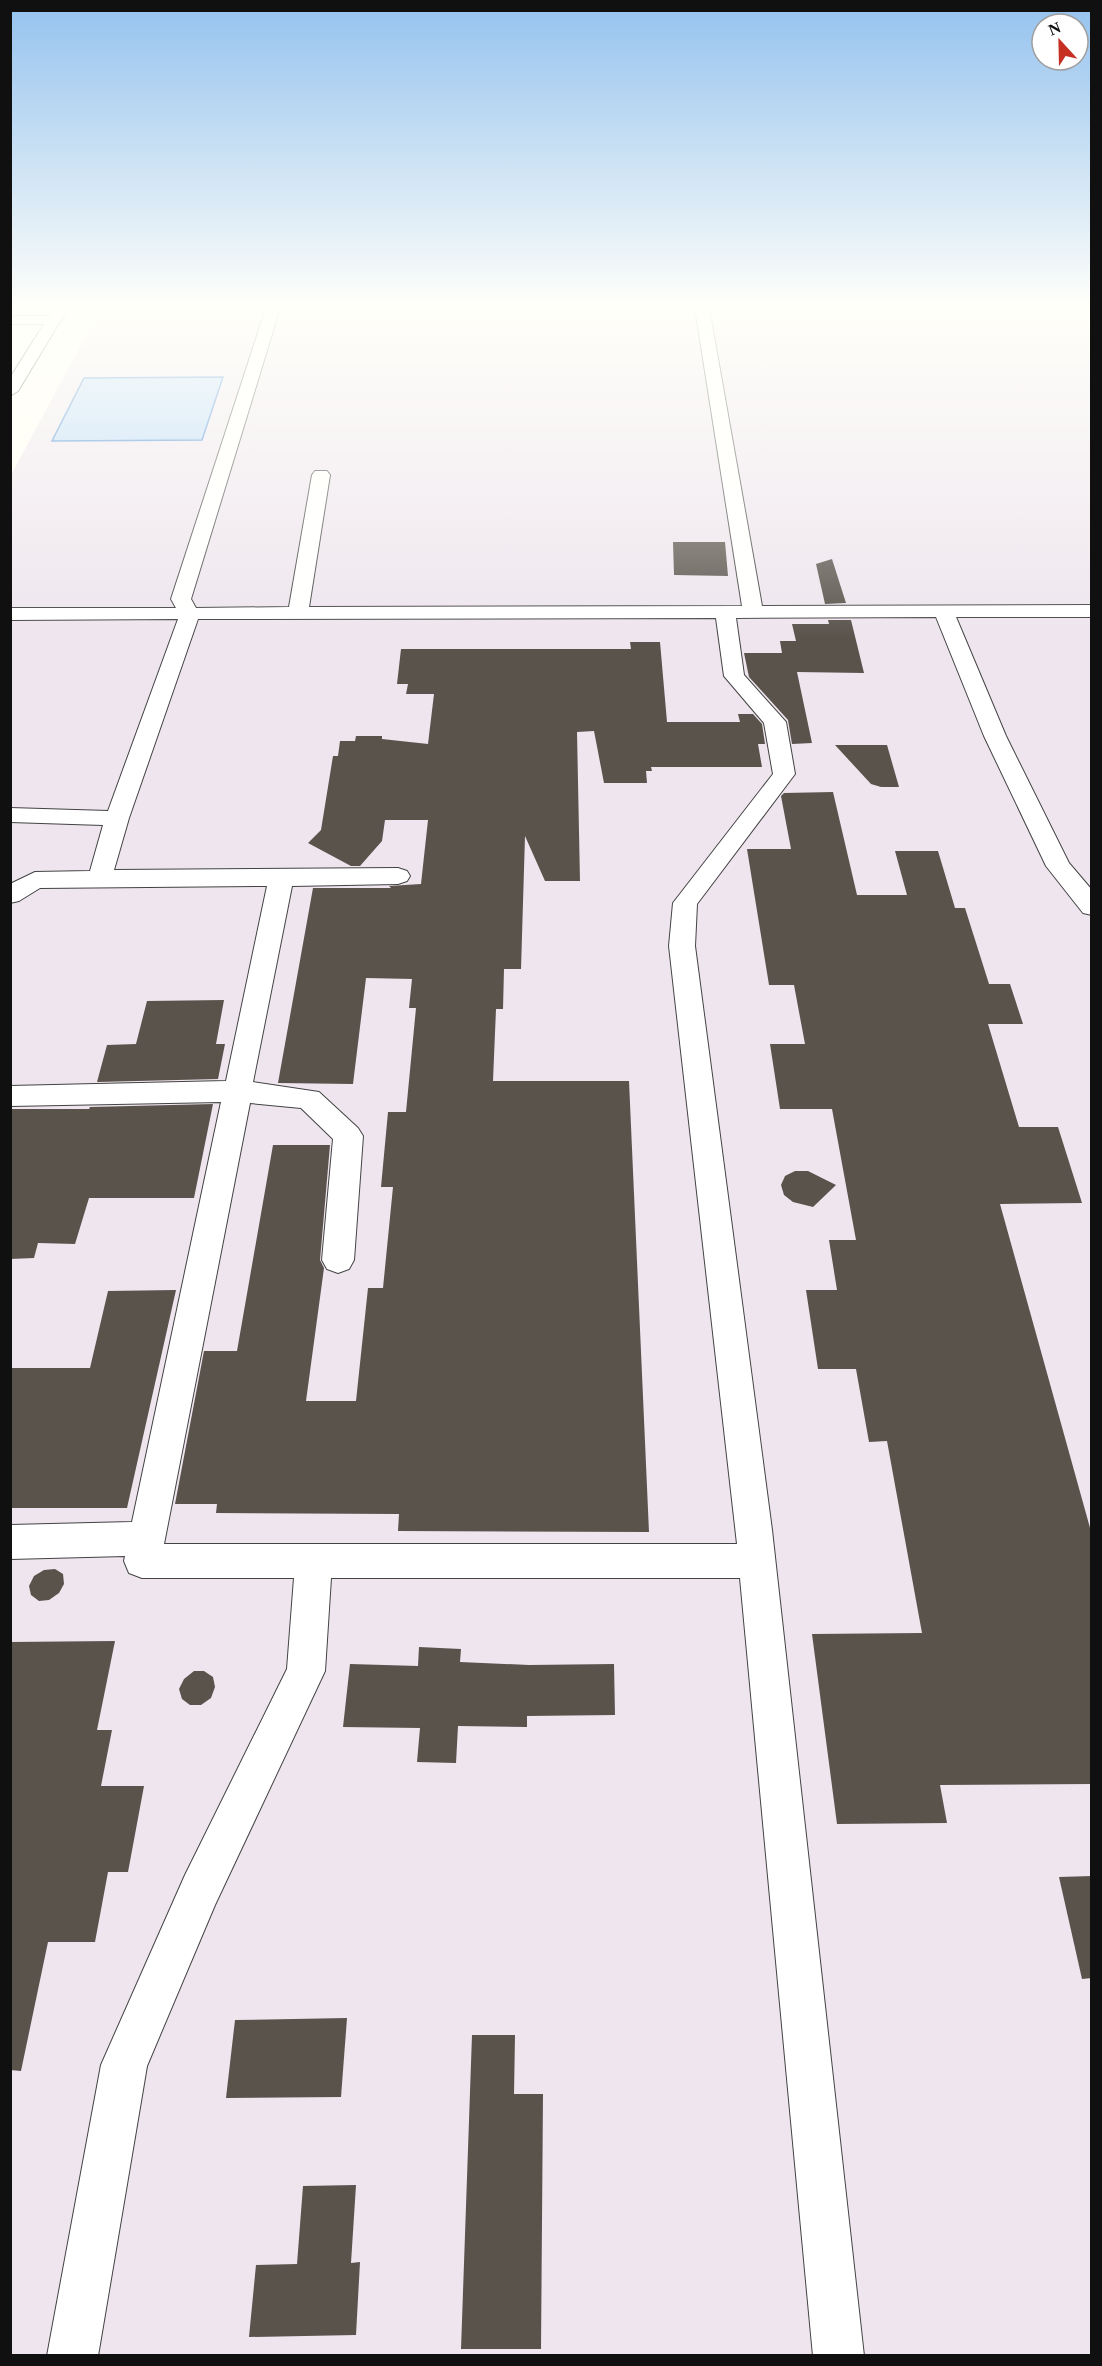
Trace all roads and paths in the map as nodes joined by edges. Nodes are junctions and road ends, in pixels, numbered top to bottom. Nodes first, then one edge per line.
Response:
1 (238, 418) edge
2 (721, 418) edge
3 (321, 475) dead end
4 (753, 611) junction
5 (943, 611) junction
6 (1092, 611) edge
7 (298, 612) junction
8 (725, 612) junction
9 (10, 614) edge
10 (190, 614) junction
11 (10, 815) edge
12 (117, 819) junction
13 (398, 876) dead end
14 (100, 878) junction
15 (281, 879) junction
16 (10, 895) edge
17 (1092, 907) edge
18 (238, 1091) junction
19 (10, 1095) edge
20 (338, 1260) dead end
21 (148, 1539) junction
22 (10, 1542) edge
23 (756, 1561) junction
24 (314, 1563) junction
25 (72, 2355) edge
26 (839, 2355) edge

1 - 10 street
2 - 4 street
3 - 7 street
4 - 5 street
4 - 8 street
5 - 6 street
5 - 17 street
7 - 8 street
7 - 10 street
8 - 23 street
9 - 10 street
10 - 12 street
11 - 12 street
12 - 14 street
13 - 15 street
14 - 15 street
14 - 16 street
15 - 18 street
18 - 19 street
18 - 20 street
18 - 21 street
21 - 22 street
21 - 24 street
23 - 24 street
23 - 26 street
24 - 25 street

